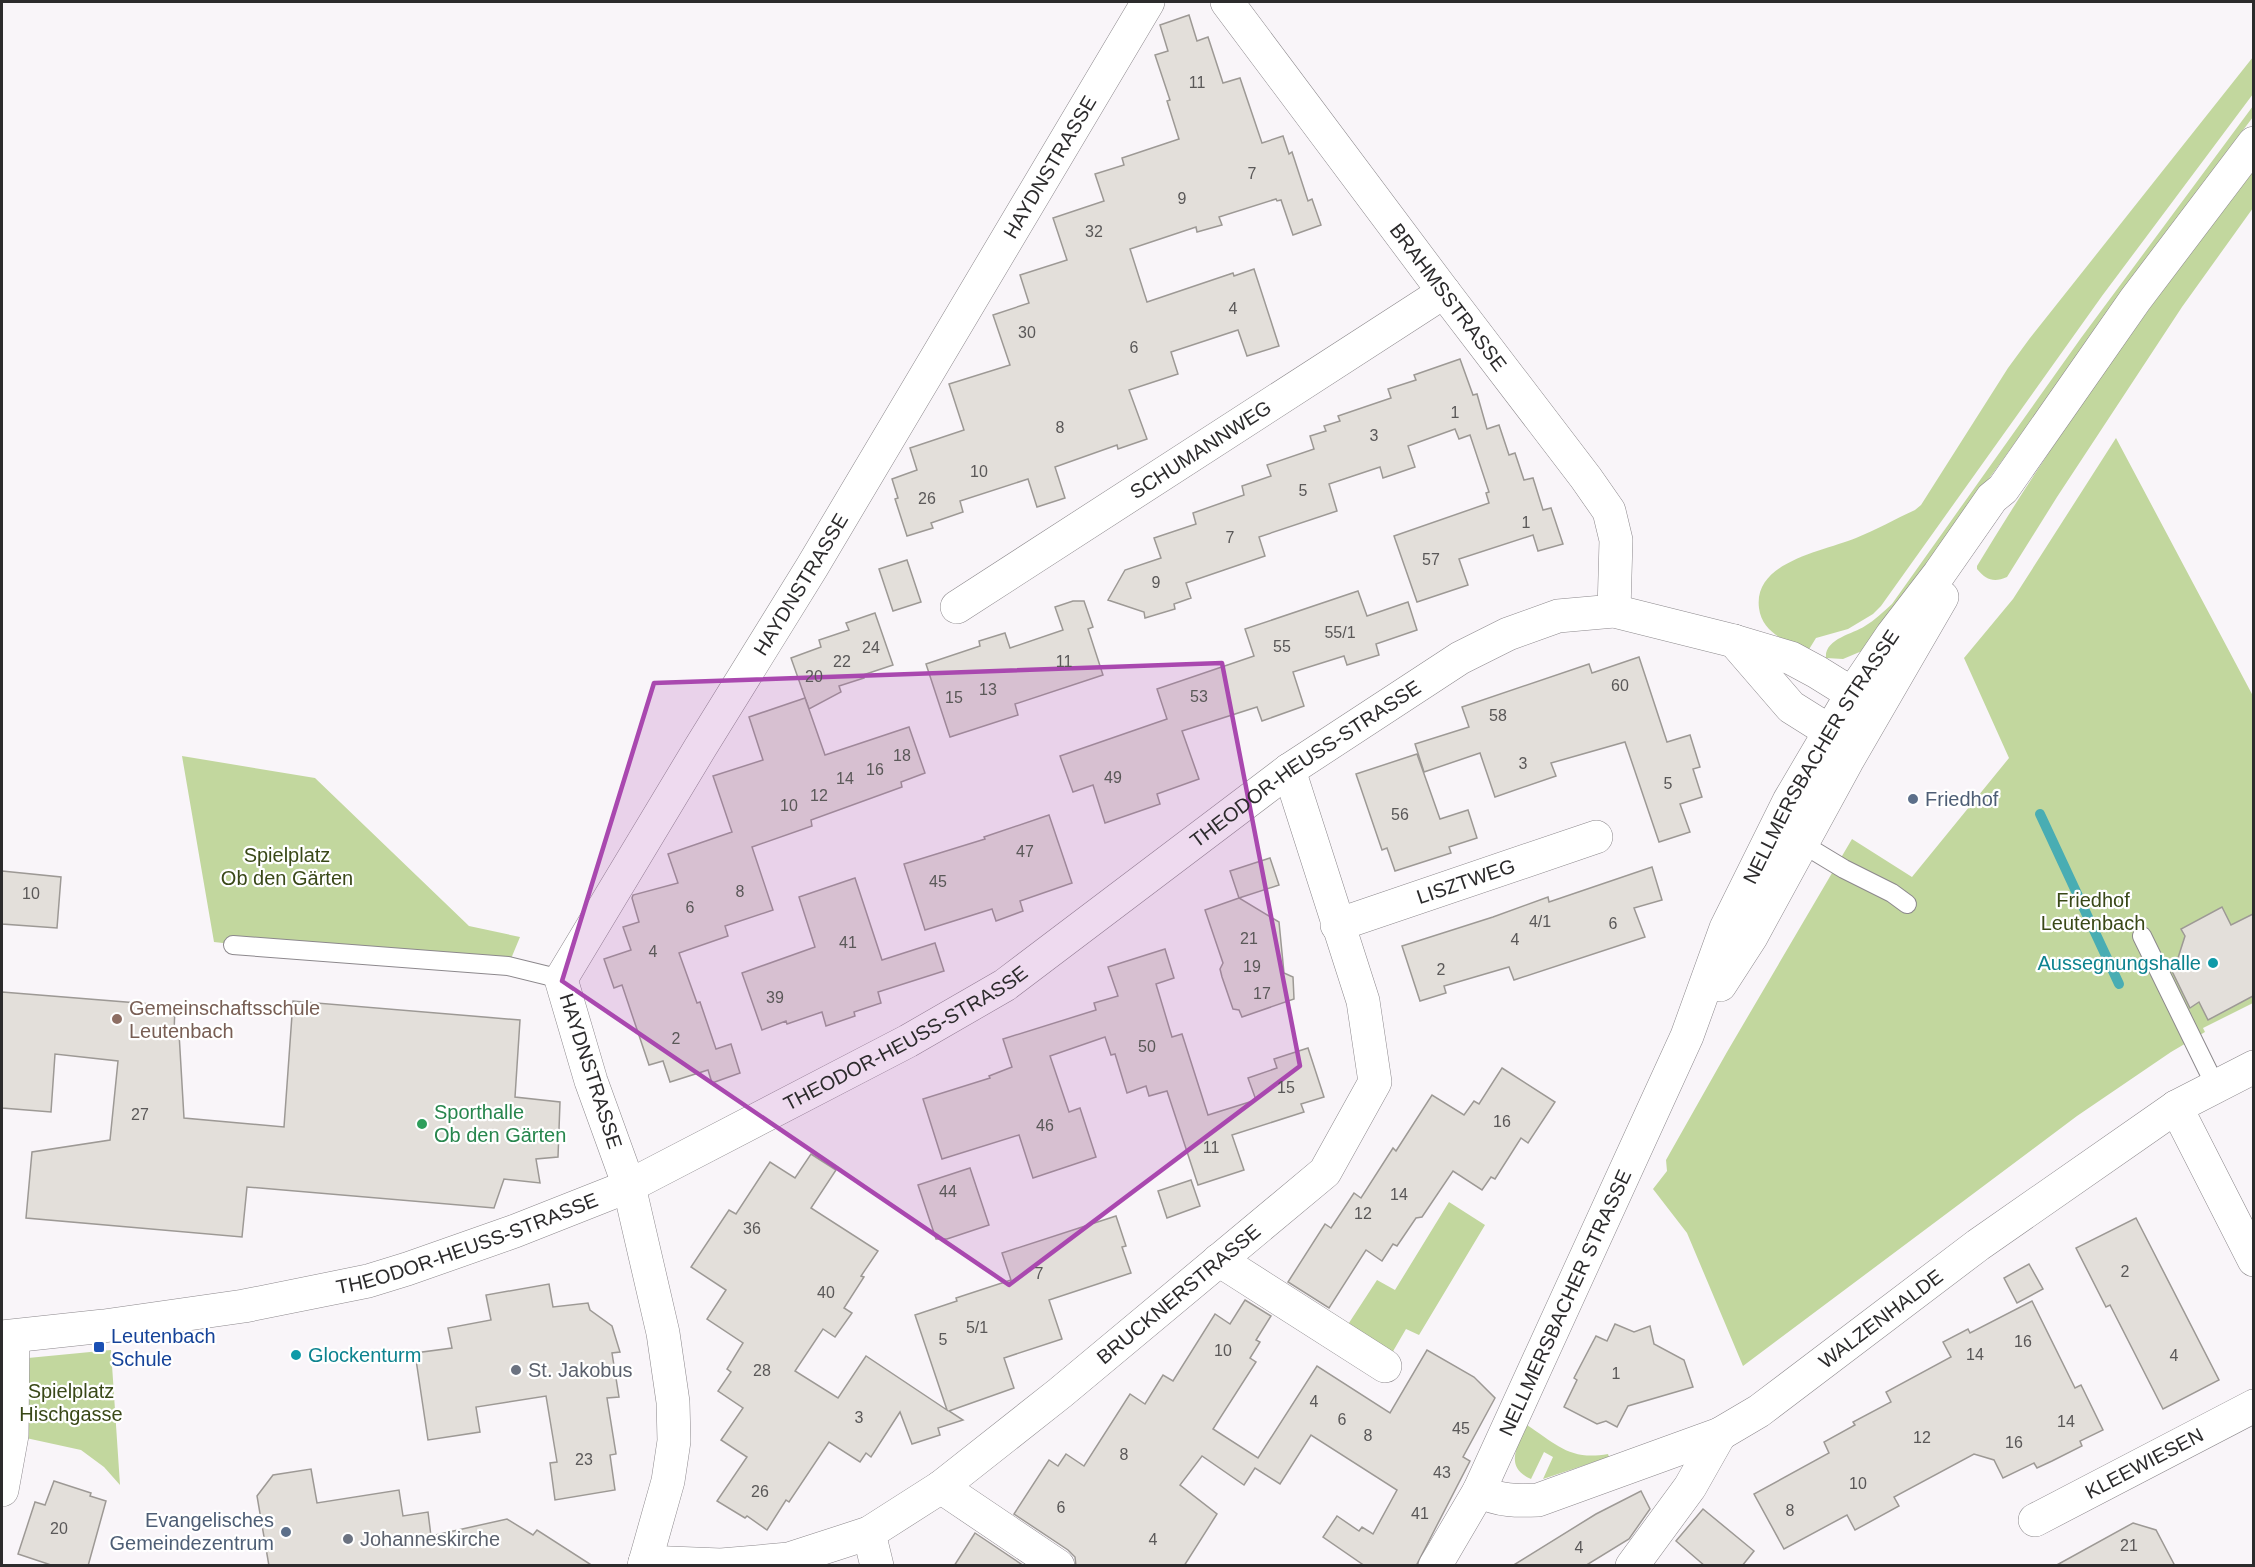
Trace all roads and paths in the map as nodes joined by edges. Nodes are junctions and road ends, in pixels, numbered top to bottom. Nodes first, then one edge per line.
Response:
1 (1148, 2) edge
2 (1227, 2) edge
3 (2253, 143) edge
4 (1444, 292) junction
5 (957, 607) dead end
6 (1614, 610) junction
7 (1734, 641) junction
8 (1865, 702) junction
9 (1842, 740) junction
10 (1289, 770) junction
11 (1596, 837) dead end
12 (1801, 843) junction
13 (1907, 904) dead end
14 (1337, 925) junction
15 (2142, 936) dead end
16 (232, 945) dead end
17 (561, 979) junction
18 (1687, 1036) junction
19 (2253, 1066) edge
20 (2216, 1085) junction
21 (2176, 1107) junction
22 (629, 1186) junction
23 (1218, 1260) junction
24 (2253, 1260) edge
25 (7, 1337) edge
26 (1385, 1366) dead end
27 (2253, 1406) edge
28 (1720, 1434) junction
29 (941, 1487) junction
30 (2, 1490) edge
31 (1479, 1491) junction
32 (2035, 1520) dead end
33 (869, 1533) junction
34 (644, 1564) edge
35 (878, 1566) edge
36 (1058, 1566) edge
37 (1435, 1566) edge
38 (1632, 1566) edge

1 - 17 street, HAYDNSTRASSE
2 - 4 street, BRAHMSSTRASSE
3 - 8 street, NELLMERSBACHER STRASSE
4 - 5 street, SCHUMANNWEG
4 - 6 street, BRAHMSSTRASSE
6 - 7 street, THEODOR-HEUSS-STRASSE
6 - 10 street, THEODOR-HEUSS-STRASSE
7 - 8 street, THEODOR-HEUSS-STRASSE
7 - 9 street
8 - 9 street, NELLMERSBACHER STRASSE
9 - 12 street, NELLMERSBACHER STRASSE
9 - 18 street, NELLMERSBACHER STRASSE
10 - 14 street, BRUCKNERSTRASSE
10 - 22 street, THEODOR-HEUSS-STRASSE
11 - 14 street, LISZTWEG
12 - 13 lane
12 - 18 street, NELLMERSBACHER STRASSE
14 - 23 street, BRUCKNERSTRASSE
15 - 20 lane
16 - 17 lane
17 - 22 street, HAYDNSTRASSE
18 - 31 street, NELLMERSBACHER STRASSE
19 - 20 street, WALZENHALDE
20 - 21 street, WALZENHALDE
21 - 24 street
21 - 28 street, WALZENHALDE
22 - 25 street, THEODOR-HEUSS-STRASSE
22 - 34 street, HAYDNSTRASSE
23 - 26 street
23 - 29 street, BRUCKNERSTRASSE
25 - 30 street
27 - 32 street, KLEEWIESEN
28 - 31 street, WALZENHALDE
28 - 38 street
29 - 33 street, BRUCKNERSTRASSE
29 - 36 street
31 - 37 street, NELLMERSBACHER STRASSE
33 - 34 street, BRUCKNERSTRASSE
33 - 35 street

